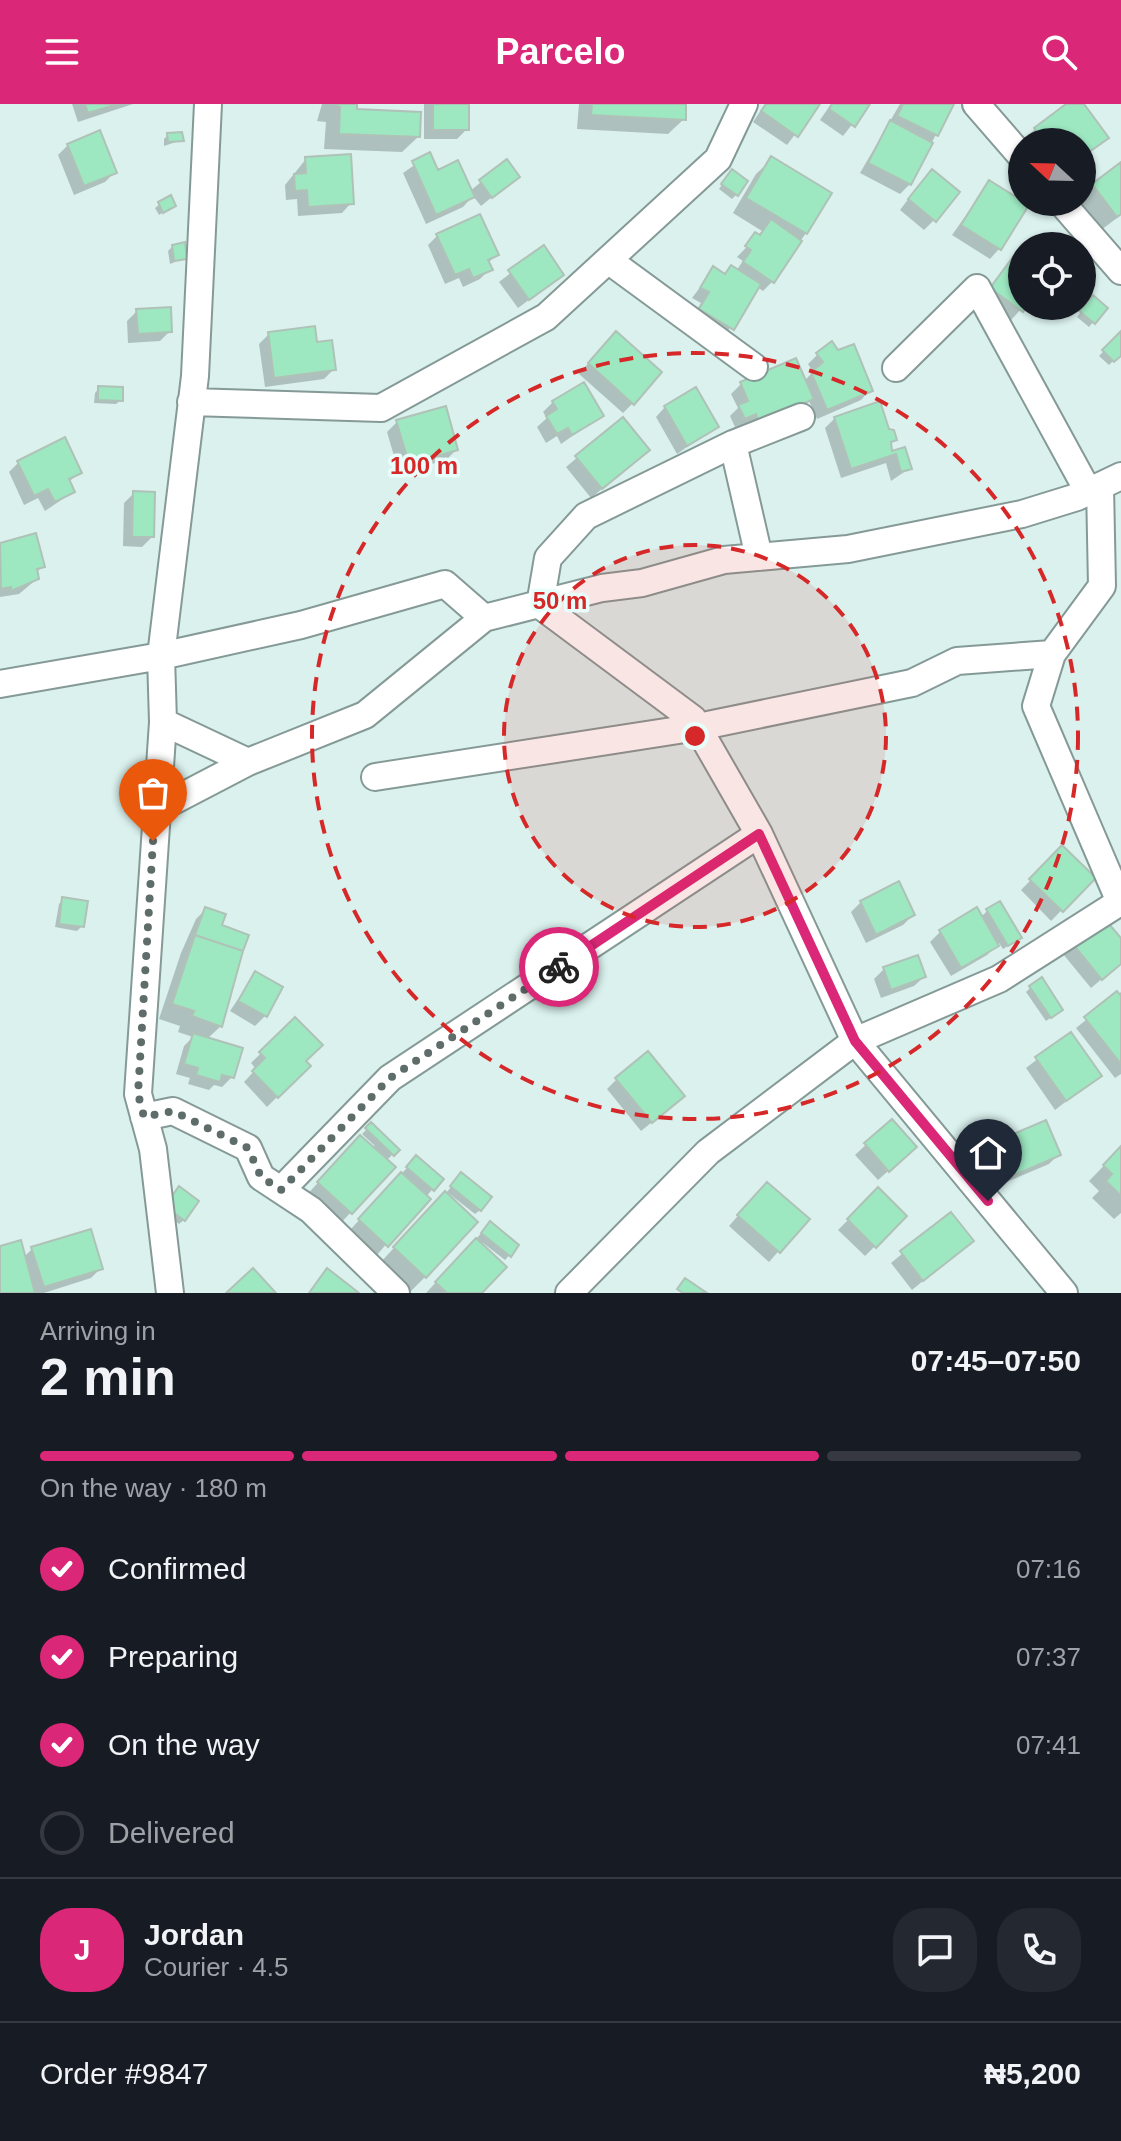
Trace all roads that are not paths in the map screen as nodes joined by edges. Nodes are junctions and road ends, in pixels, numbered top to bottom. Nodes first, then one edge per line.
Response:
1 (208, 104) edge
2 (744, 104) edge
3 (976, 104) edge
4 (1008, 141) edge
5 (1073, 216) edge
6 (608, 260) junction
7 (1121, 271) edge
8 (754, 367) dead end
9 (896, 368) dead end
10 (191, 402) junction
11 (801, 417) dead end
12 (733, 444) junction
13 (1103, 484) edge
14 (759, 557) junction
15 (540, 605) junction
16 (484, 618) junction
17 (1052, 654) junction
18 (161, 656) junction
19 (0, 684) edge
20 (163, 722) junction
21 (698, 727) junction
22 (248, 762) junction
23 (375, 777) dead end
24 (154, 811) junction
25 (759, 834) junction
26 (855, 1041) junction
27 (144, 1117) junction
28 (281, 1190) junction
29 (170, 1293) edge
30 (396, 1293) edge
31 (569, 1293) edge
32 (1064, 1293) edge

1 - 10 street
2 - 6 street
3 - 4 street
5 - 7 street
6 - 8 street
6 - 10 street
9 - 13 street
10 - 18 street
11 - 12 street
12 - 14 street
12 - 15 street
13 - 14 street
13 - 17 street
14 - 15 street
15 - 16 street
15 - 21 street
16 - 18 street
16 - 22 street
17 - 21 street
17 - 26 street
18 - 19 street
18 - 20 street
20 - 22 street
20 - 24 street
21 - 23 street
21 - 25 street
22 - 24 street
24 - 27 street
25 - 26 street
25 - 28 street
26 - 31 street
26 - 32 street
27 - 28 street
27 - 29 street
28 - 30 street

